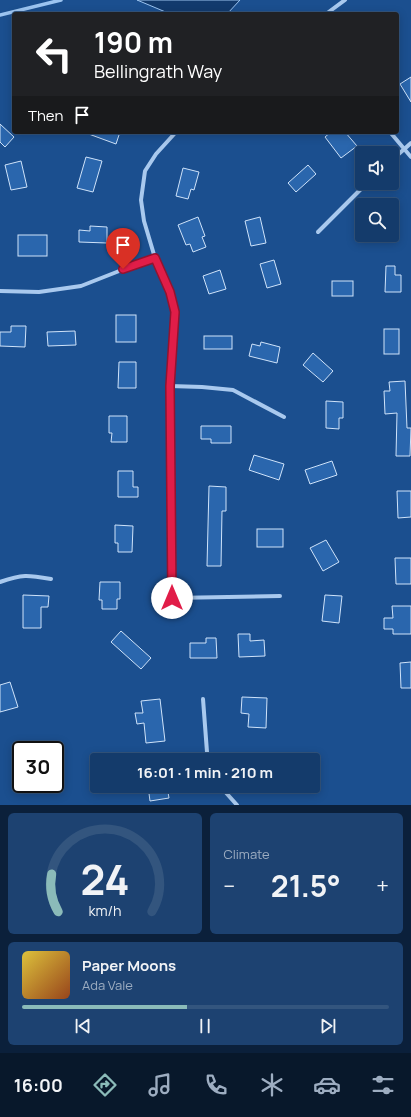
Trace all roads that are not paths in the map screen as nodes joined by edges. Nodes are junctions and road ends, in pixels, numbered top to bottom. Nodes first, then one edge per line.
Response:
1 (345, 0) edge
2 (329, 12) edge
3 (174, 134) edge
4 (392, 134) edge
5 (411, 143) edge
6 (404, 149) junction
7 (399, 154) edge
8 (411, 157) edge
9 (359, 190) edge
10 (318, 232) dead end
11 (155, 258) junction
12 (0, 291) edge
13 (170, 386) junction
14 (284, 417) dead end
15 (51, 579) dead end
16 (0, 582) edge
17 (280, 596) dead end
18 (203, 699) dead end
19 (207, 753) edge
20 (226, 793) edge
21 (237, 805) edge

1 - 2 street
3 - 11 street
4 - 6 street
5 - 6 street
6 - 7 street
6 - 8 street
9 - 10 street
11 - 12 street
11 - 13 street
13 - 14 street
13 - 17 street
15 - 16 street
18 - 19 street
20 - 21 street

